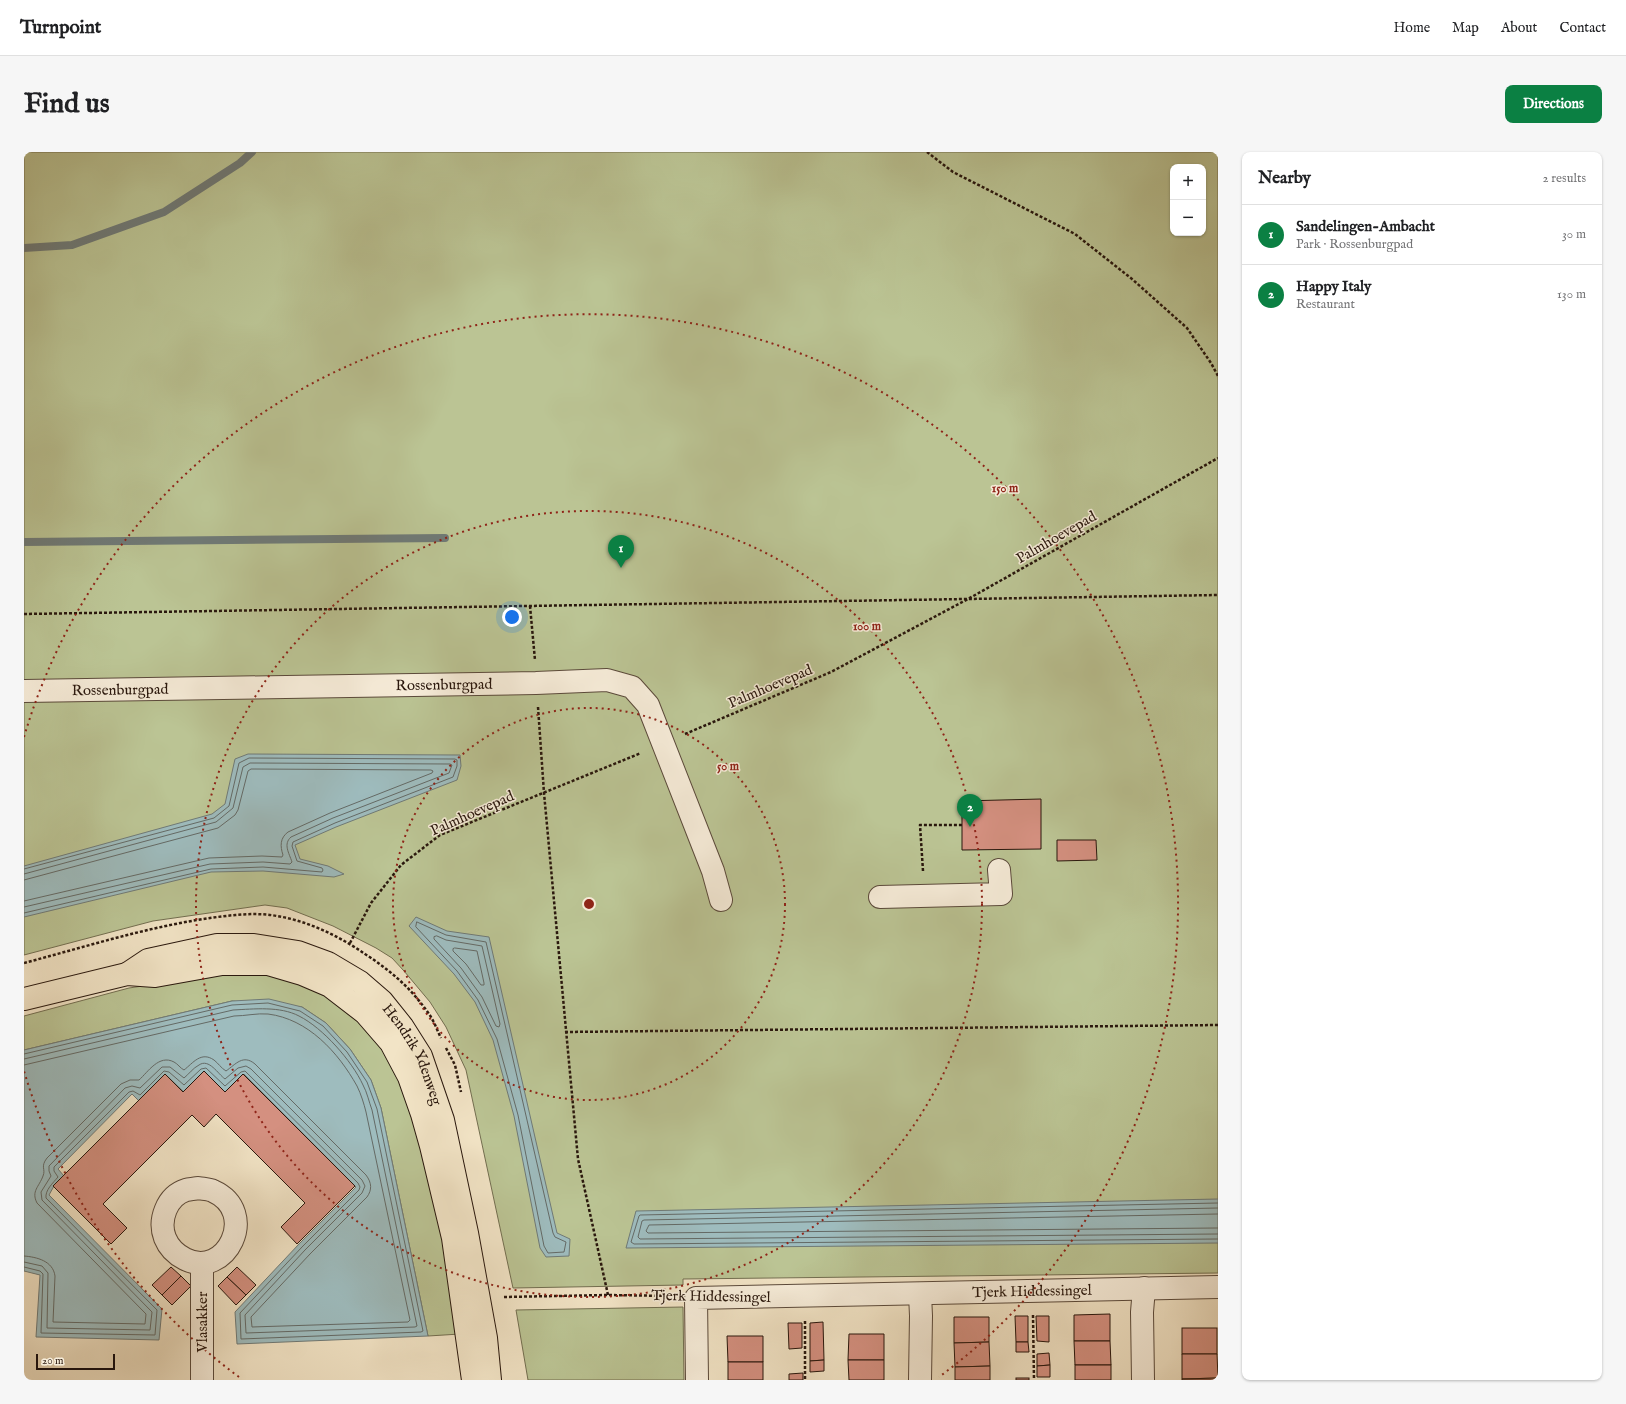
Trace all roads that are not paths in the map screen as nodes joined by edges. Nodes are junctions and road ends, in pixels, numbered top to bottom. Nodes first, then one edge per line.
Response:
1 (24, 692) edge
2 (999, 870) dead end
3 (880, 897) dead end
4 (721, 900) dead end
5 (126, 974) junction
6 (24, 999) edge
7 (202, 1264) dead end
8 (1218, 1287) edge
9 (1144, 1288) junction
10 (920, 1294) junction
11 (202, 1380) edge
12 (473, 1380) edge
13 (490, 1380) edge
14 (697, 1380) edge
15 (920, 1380) edge
16 (1143, 1380) edge

1 - 4 street, Rossenburgpad
2 - 3 street
5 - 6 main road, Hendrik Ydenweg
5 - 12 main road, Hendrik Ydenweg
5 - 13 main road, Hendrik Ydenweg
7 - 11 street, Vlasakker
8 - 9 street, Tjerk Hiddessingel
9 - 10 street, Tjerk Hiddessingel
9 - 16 street
10 - 14 street, Tjerk Hiddessingel
10 - 15 street

